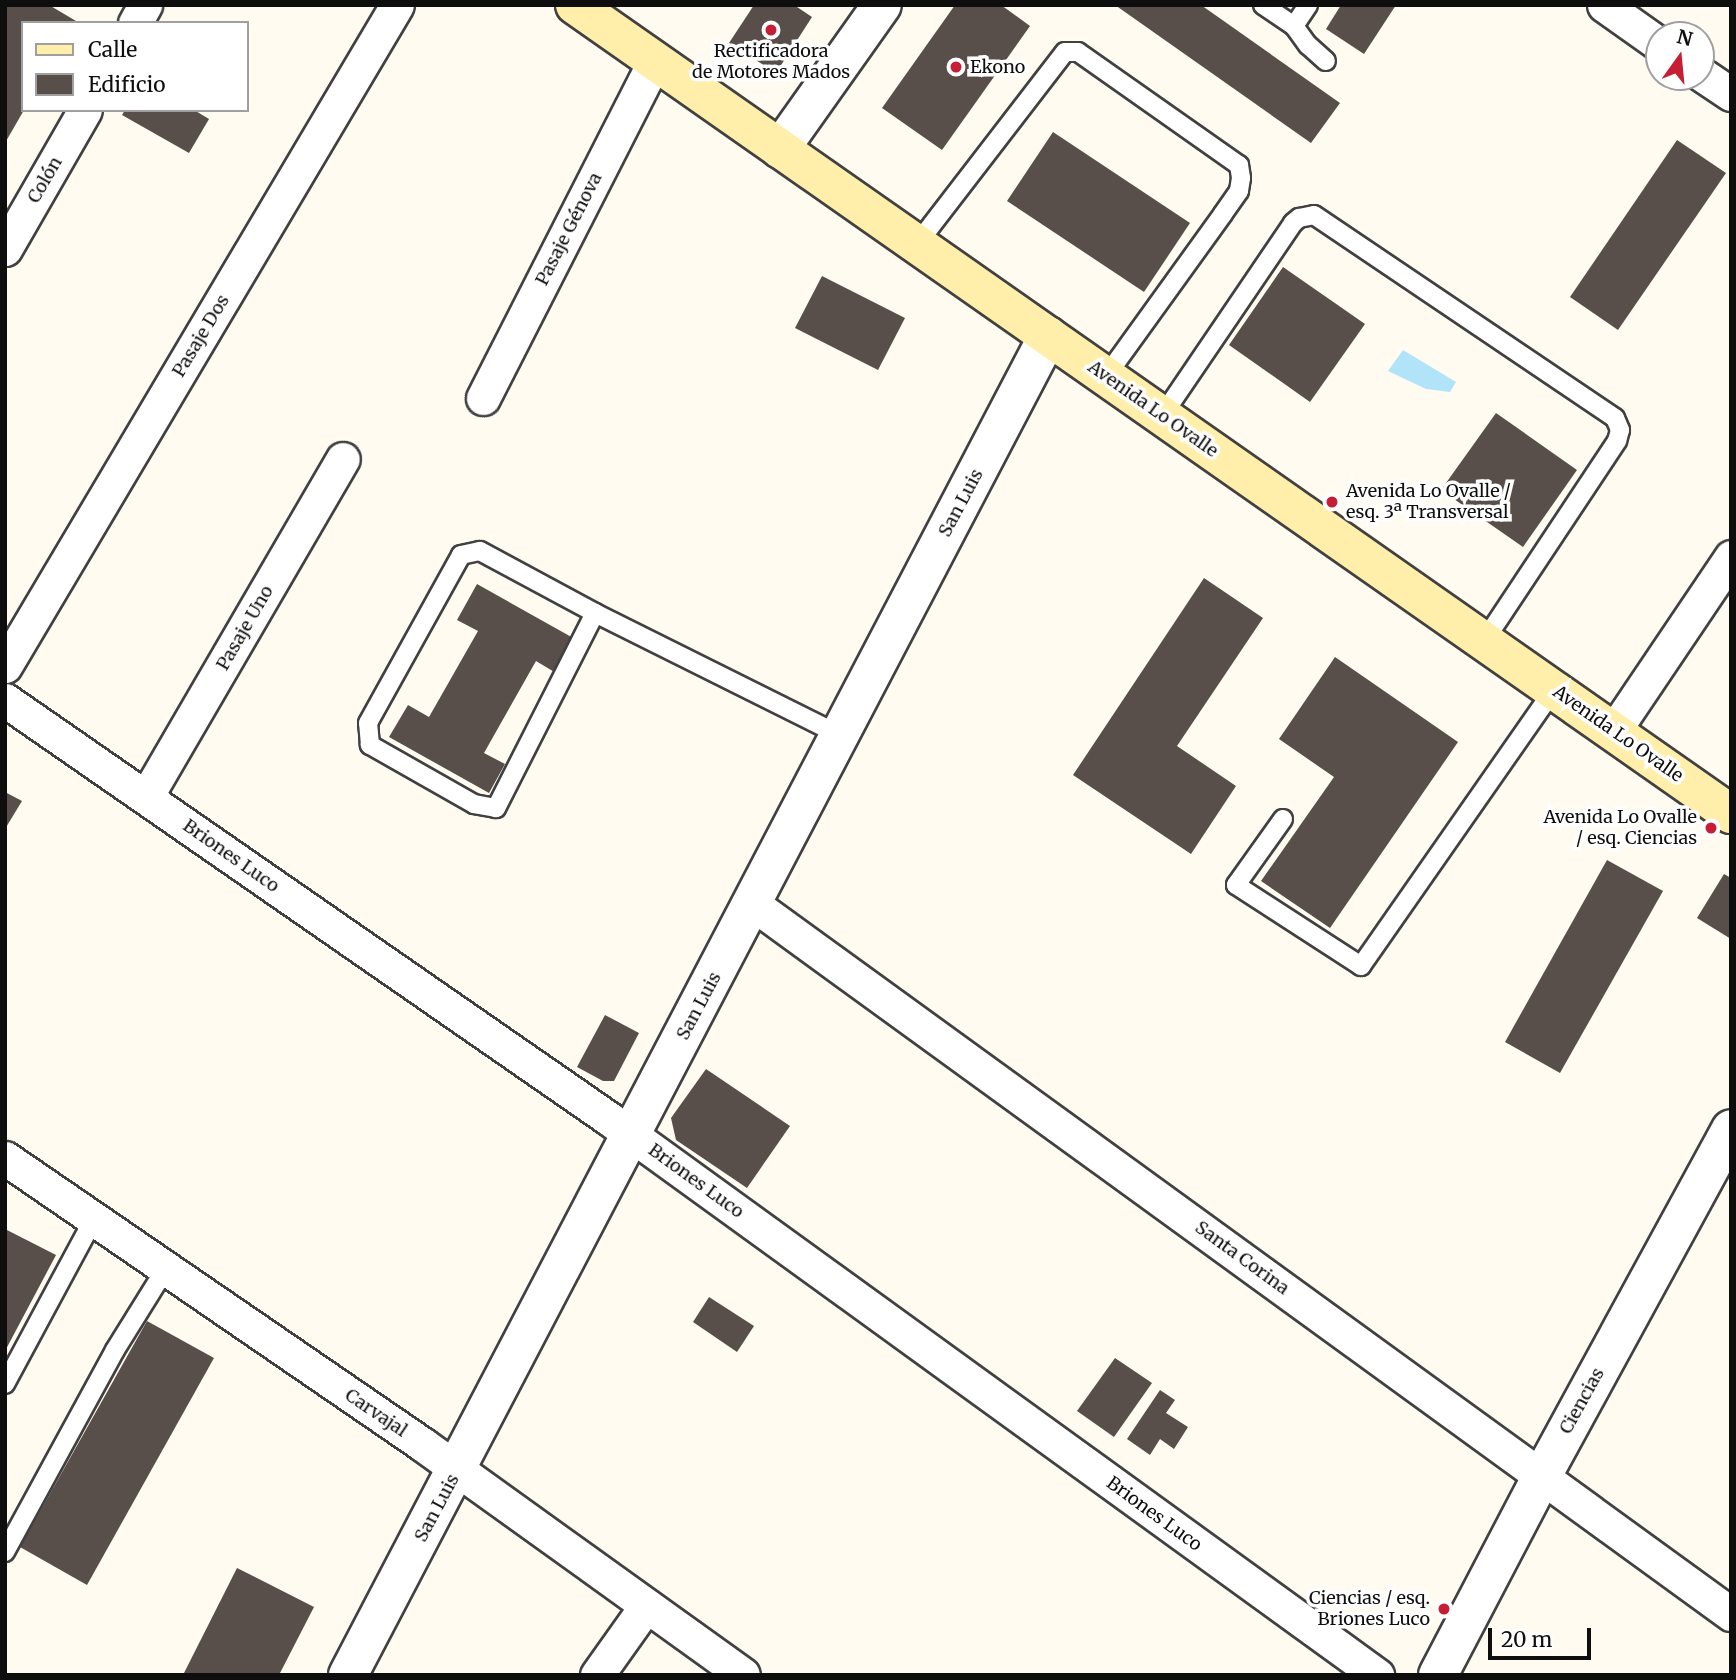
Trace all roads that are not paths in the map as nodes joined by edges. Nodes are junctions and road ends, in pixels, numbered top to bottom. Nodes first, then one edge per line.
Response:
1 (145, 5) edge
2 (397, 5) edge
3 (575, 5) edge
4 (882, 5) edge
5 (1263, 5) edge
6 (1308, 5) edge
7 (1604, 5) edge
8 (136, 21) edge
9 (1294, 26) junction
10 (1645, 34) edge
11 (654, 60) junction
12 (1325, 61) dead end
13 (1715, 83) edge
14 (1731, 94) edge
15 (84, 112) edge
16 (780, 149) junction
17 (917, 244) junction
18 (5, 249) edge
19 (1048, 335) junction
20 (1106, 376) junction
21 (483, 398) dead end
22 (1162, 416) junction
23 (344, 459) dead end
24 (1731, 557) edge
25 (595, 613) junction
26 (1484, 641) junction
27 (5, 666) edge
28 (1554, 689) junction
29 (5, 700) edge
30 (1613, 732) junction
31 (840, 735) junction
32 (146, 797) junction
33 (1731, 814) edge
34 (1283, 819) dead end
35 (753, 904) junction
36 (1731, 1129) edge
37 (632, 1135) junction
38 (6, 1159) edge
39 (94, 1219) junction
40 (166, 1268) junction
41 (5, 1384) edge
42 (457, 1471) junction
43 (1542, 1476) junction
44 (5, 1552) edge
45 (646, 1606) junction
46 (1731, 1614) edge
47 (348, 1675) edge
48 (597, 1675) edge
49 (743, 1675) edge
50 (1377, 1675) edge
51 (1438, 1675) edge

1 - 8 street
2 - 27 street, Pasaje Dos
3 - 11 main road, Avenida Lo Ovalle
4 - 16 street
5 - 9 lane
6 - 9 lane
7 - 10 street
9 - 12 lane
11 - 16 main road, Avenida Lo Ovalle
11 - 21 street, Pasaje Génova
13 - 14 street
15 - 18 street, Colón
16 - 17 main road, Avenida Lo Ovalle
17 - 19 main road, Avenida Lo Ovalle
17 - 20 lane
19 - 20 main road, Avenida Lo Ovalle
19 - 31 street, San Luis
20 - 22 main road, Avenida Lo Ovalle
22 - 26 main road, Avenida Lo Ovalle
22 - 26 lane
23 - 32 street, Pasaje Uno
24 - 30 street
25 - 25 lane
25 - 31 lane
26 - 28 main road, Avenida Lo Ovalle
28 - 30 main road, Avenida Lo Ovalle
28 - 34 lane
29 - 32 street, Briones Luco
30 - 33 main road, Avenida Lo Ovalle
31 - 35 street, San Luis
32 - 37 street, Briones Luco
35 - 37 street, San Luis
35 - 43 street, Santa Corina
36 - 43 street, Ciencias
37 - 42 street, San Luis
37 - 50 street, Briones Luco
38 - 39 street, Carvajal
39 - 40 street, Carvajal
39 - 41 lane
40 - 42 street, Carvajal
40 - 44 lane
42 - 45 street, Carvajal
42 - 47 street, San Luis
43 - 46 street, Santa Corina
43 - 51 street, Ciencias
45 - 48 street
45 - 49 street, Carvajal

